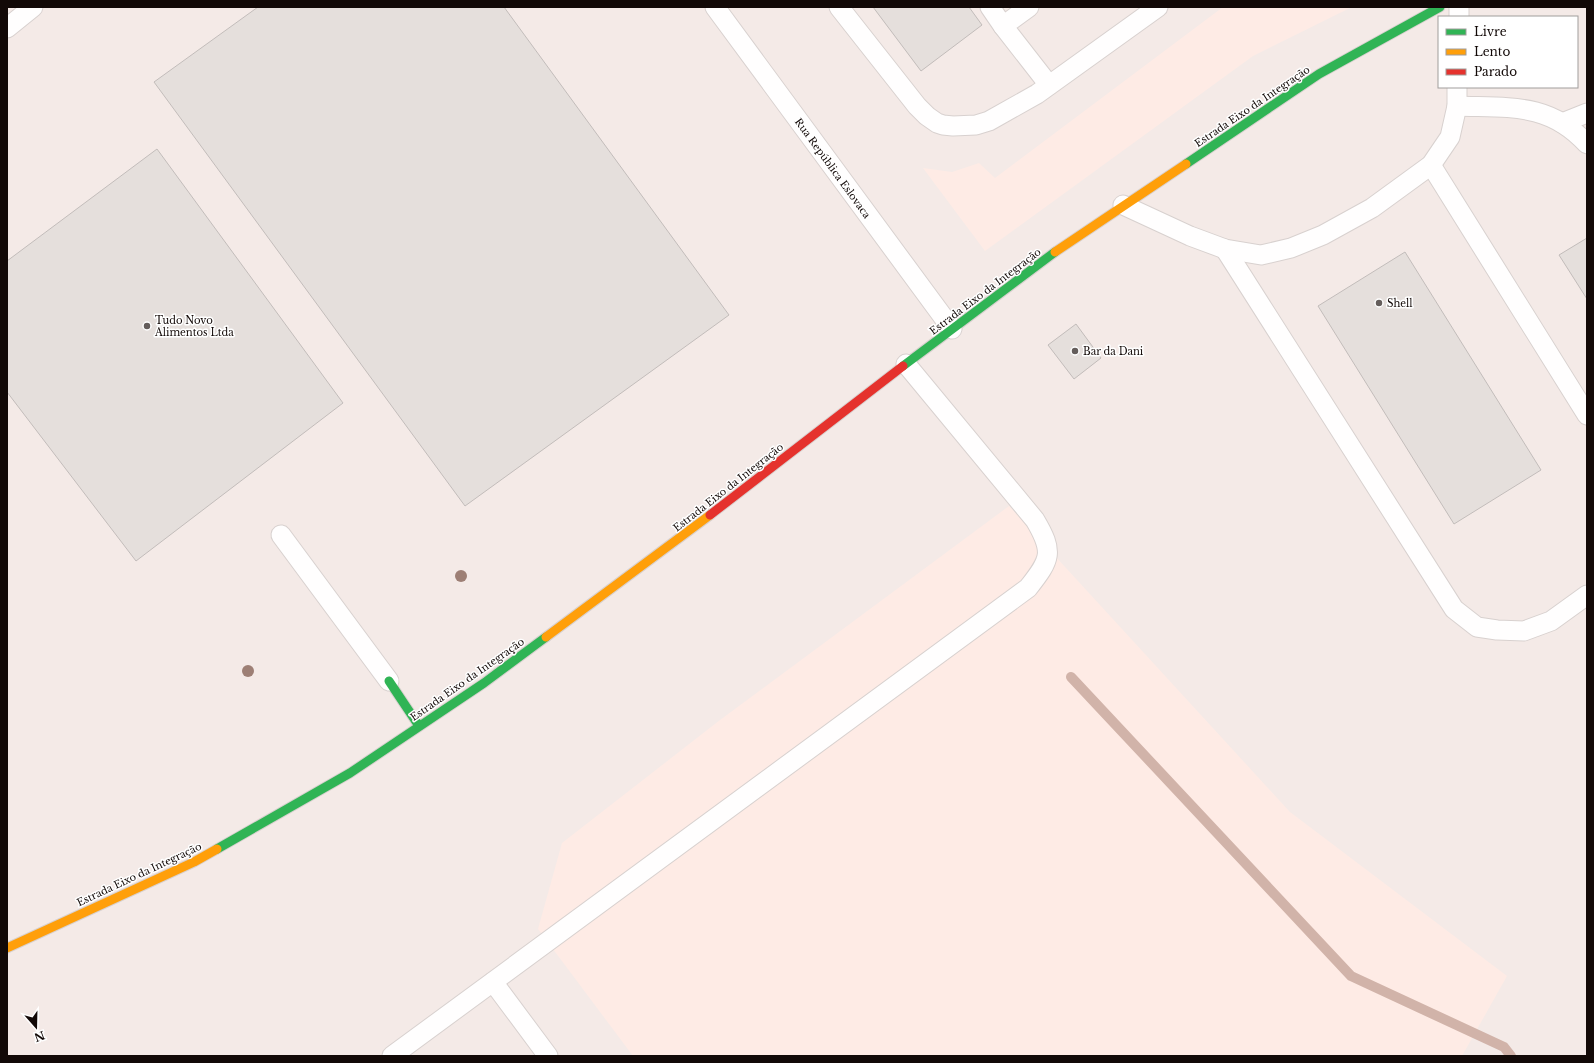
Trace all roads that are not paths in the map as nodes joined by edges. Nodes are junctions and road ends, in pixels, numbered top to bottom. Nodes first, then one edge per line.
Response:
1 (34, 7) edge
2 (714, 7) edge
3 (839, 7) edge
4 (990, 7) edge
5 (1029, 7) edge
6 (1158, 7) edge
7 (1440, 7) edge
8 (1003, 26) junction
9 (7, 28) edge
10 (1050, 85) junction
11 (1457, 88) edge
12 (1457, 106) junction
13 (1587, 113) edge
14 (1562, 123) junction
15 (1587, 144) edge
16 (1431, 166) junction
17 (1123, 205) junction
18 (1225, 249) junction
19 (952, 329) junction
20 (906, 364) junction
21 (1587, 415) edge
22 (281, 535) dead end
23 (1587, 595) edge
24 (389, 681) joint
25 (419, 726) junction
26 (7, 948) edge
27 (493, 982) junction
28 (392, 1056) edge
29 (548, 1056) edge

1 - 9 lane
2 - 19 lane, Rua República Eslovaca
3 - 10 lane
4 - 8 lane
5 - 8 lane
6 - 10 lane
7 - 17 main road, Estrada Eixo da Integração
8 - 10 lane
11 - 12 lane
12 - 14 lane
12 - 16 lane
13 - 14 lane
14 - 15 lane
16 - 18 lane
16 - 21 lane
17 - 18 lane
17 - 19 main road, Estrada Eixo da Integração
18 - 23 lane
19 - 20 main road, Estrada Eixo da Integração
20 - 25 main road, Estrada Eixo da Integração
20 - 27 lane
22 - 24 lane
24 - 25 main road
25 - 26 main road, Estrada Eixo da Integração
27 - 28 lane
27 - 29 lane

